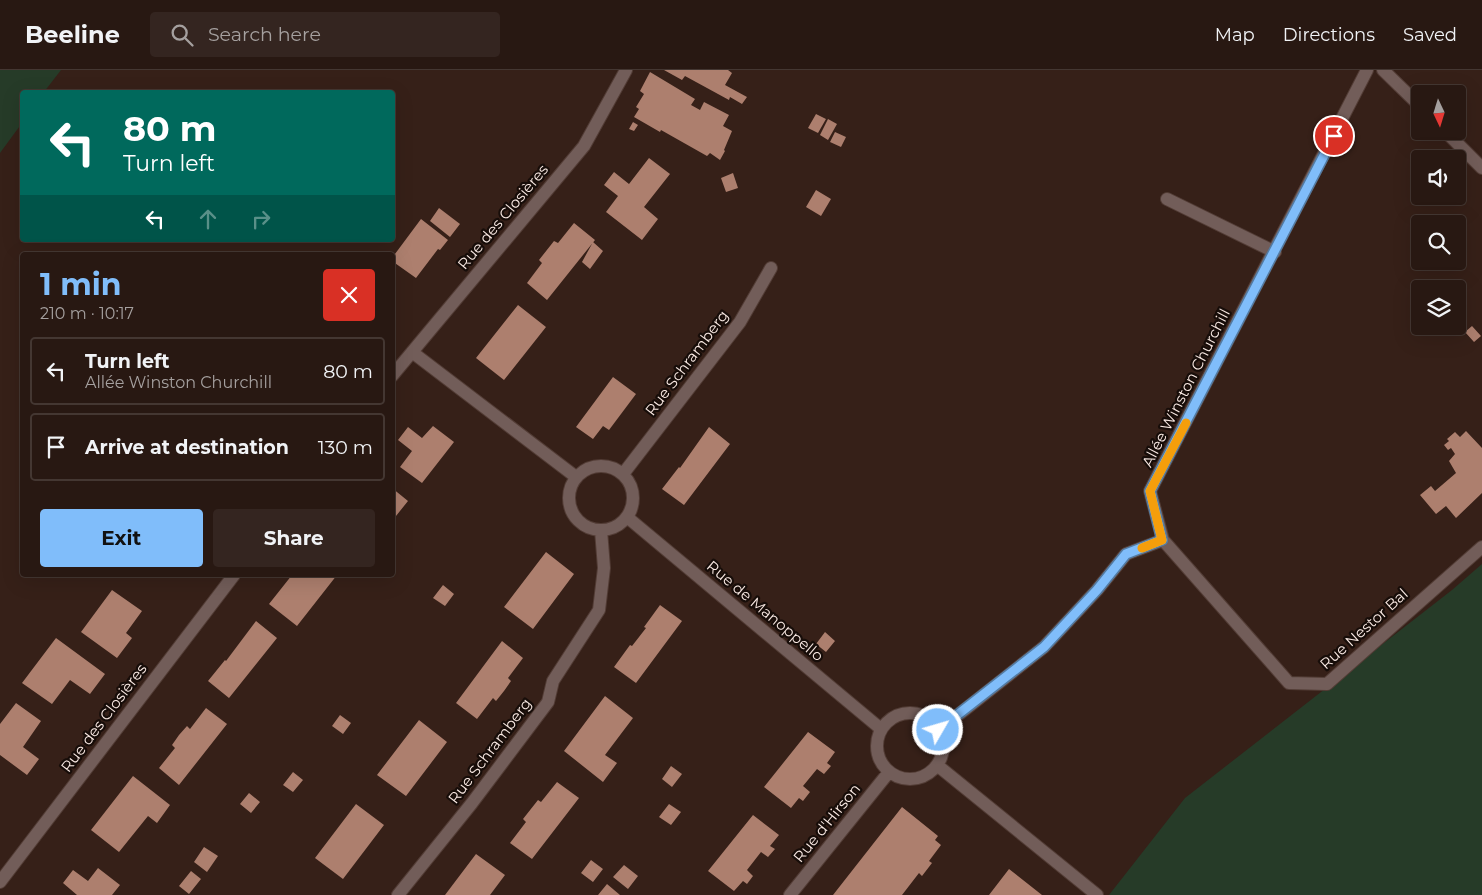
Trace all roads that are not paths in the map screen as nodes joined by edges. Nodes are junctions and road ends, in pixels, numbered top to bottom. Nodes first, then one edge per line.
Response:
1 (626, 70) edge
2 (1367, 70) edge
3 (1383, 70) edge
4 (1411, 97) edge
5 (1454, 140) edge
6 (1482, 168) edge
7 (1167, 199) dead end
8 (1275, 252) junction
9 (771, 268) dead end
10 (412, 352) junction
11 (395, 372) edge
12 (623, 474) junction
13 (576, 477) junction
14 (628, 517) junction
15 (601, 530) junction
16 (1162, 540) junction
17 (1482, 547) edge
18 (232, 577) edge
19 (881, 729) junction
20 (938, 730) junction
21 (937, 765) junction
22 (889, 772) junction
23 (0, 882) edge
24 (795, 893) edge
25 (398, 895) edge
26 (1097, 895) edge

1 - 10 street, Rue des Closières
2 - 8 street, Allée Winston Churchill
3 - 4 street
5 - 6 street
7 - 8 street
8 - 16 street, Allée Winston Churchill
9 - 12 street, Rue Schramberg
10 - 11 street, Rue des Closières
10 - 13 street
12 - 13 street
12 - 14 street
13 - 15 street
14 - 15 street
14 - 19 street, Rue de Manoppello
15 - 25 street, Rue Schramberg
16 - 17 street, Rue Nestor Bal
16 - 20 street
18 - 23 street, Rue des Closières
19 - 20 street
19 - 22 street
20 - 21 street
21 - 22 street
21 - 26 street
22 - 24 street, Rue d'Hirson

